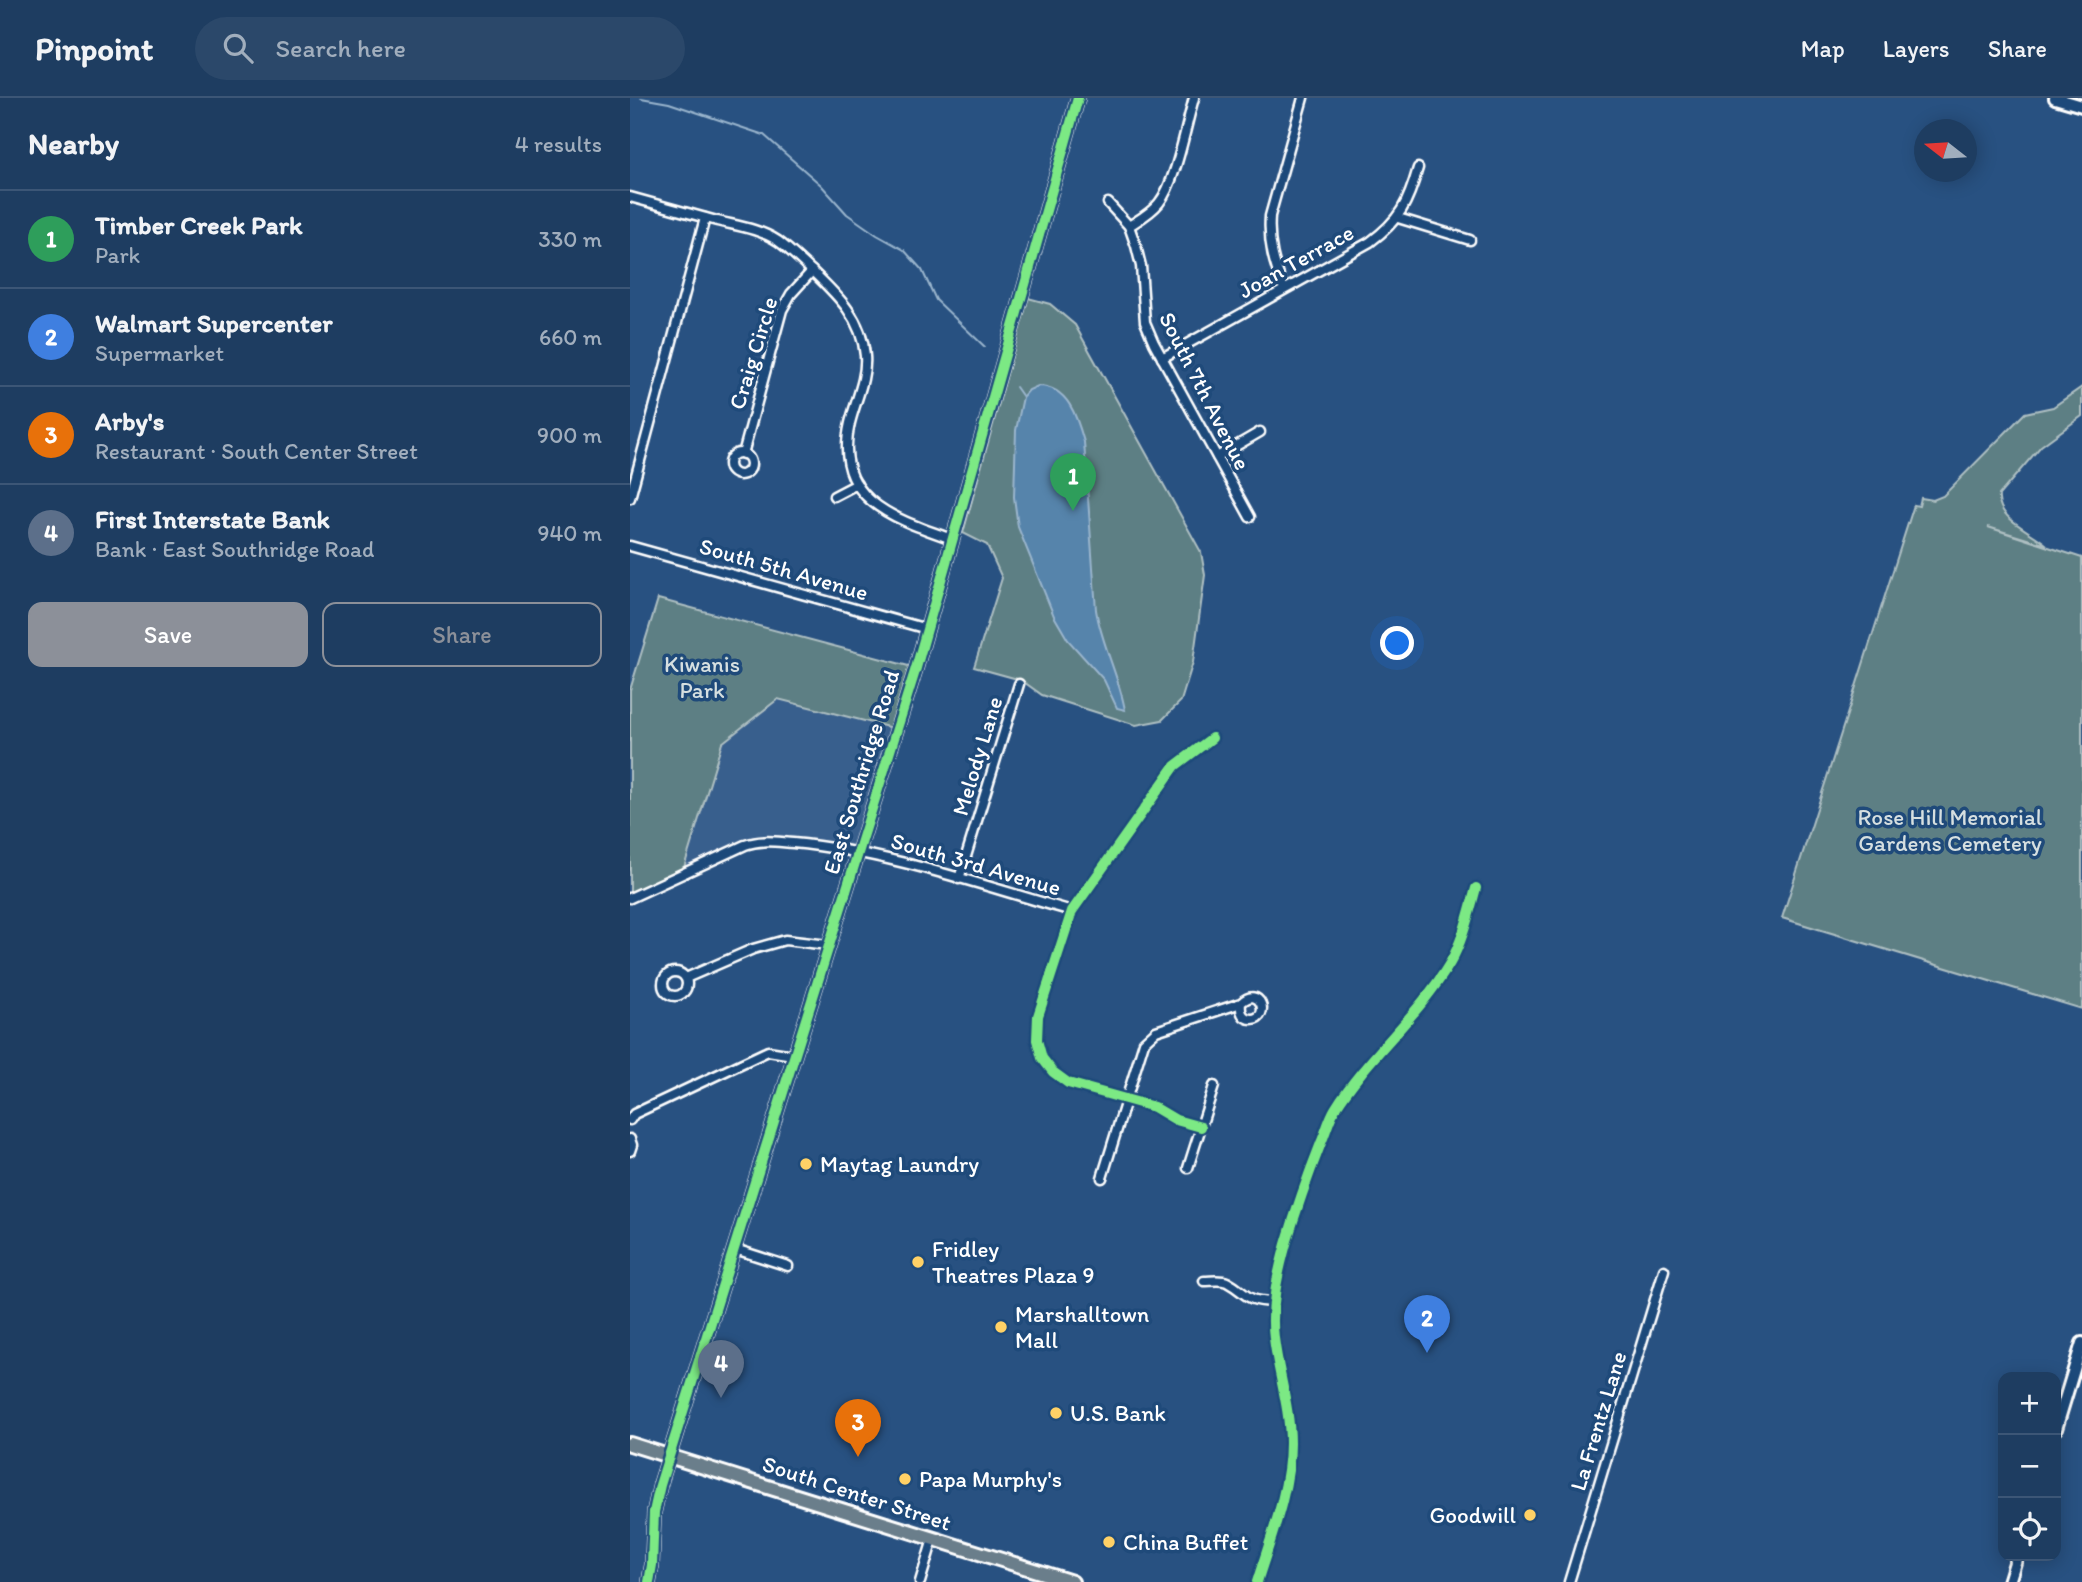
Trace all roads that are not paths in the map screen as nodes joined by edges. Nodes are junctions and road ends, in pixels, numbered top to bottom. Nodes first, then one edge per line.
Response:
1 (1078, 98) edge
2 (1194, 98) edge
3 (1303, 98) edge
4 (2055, 98) edge
5 (2082, 106) edge
6 (1418, 168) dead end
7 (630, 197) edge
8 (1108, 204) dead end
9 (705, 218) junction
10 (1398, 218) junction
11 (1129, 226) junction
12 (1470, 240) dead end
13 (812, 271) junction
14 (1284, 289) junction
15 (1162, 358) junction
16 (1260, 432) dead end
17 (743, 454) dead end
18 (1217, 457) junction
19 (857, 484) junction
20 (834, 496) dead end
21 (630, 498) edge
22 (1250, 517) dead end
23 (952, 539) junction
24 (630, 546) edge
25 (927, 629) junction
26 (1019, 684) dead end
27 (1212, 738) dead end
28 (858, 851) junction
29 (959, 879) junction
30 (1476, 888) dead end
31 (630, 898) edge
32 (1072, 911) junction
33 (828, 945) junction
34 (686, 978) dead end
35 (1241, 1003) dead end
36 (793, 1055) junction
37 (1214, 1086) dead end
38 (1126, 1099) junction
39 (630, 1120) edge
40 (1201, 1127) junction
41 (630, 1139) edge
42 (630, 1151) edge
43 (1188, 1168) dead end
44 (1102, 1178) dead end
45 (735, 1249) junction
46 (788, 1266) dead end
47 (1664, 1270) dead end
48 (1204, 1281) dead end
49 (1274, 1302) junction
50 (2082, 1343) edge
51 (2061, 1412) edge
52 (630, 1444) edge
53 (669, 1455) junction
54 (933, 1539) junction
55 (2015, 1561) edge
56 (649, 1582) edge
57 (920, 1582) edge
58 (1072, 1582) edge
59 (1257, 1582) edge
60 (1569, 1582) edge
61 (2009, 1582) edge

1 - 23 street, East Southridge Road
2 - 11 street
3 - 14 street
4 - 5 street
6 - 10 street, Joan Terrace
7 - 9 street
8 - 11 street, South 7th Avenue
9 - 13 street
9 - 21 street
10 - 12 street
10 - 14 street, Joan Terrace
11 - 15 street, South 7th Avenue
13 - 17 street, Craig Circle
13 - 19 street
14 - 15 street, Joan Terrace
15 - 18 street, South 7th Avenue
16 - 18 street
18 - 22 street, South 7th Avenue
19 - 20 street
19 - 23 street
23 - 25 street, East Southridge Road
24 - 25 street, South 5th Avenue
25 - 28 street, East Southridge Road
26 - 29 street, Melody Lane
27 - 32 street
28 - 29 street, South 3rd Avenue
28 - 31 street, South 3rd Avenue
28 - 33 street, East Southridge Road
29 - 32 street, South 3rd Avenue
30 - 49 street
32 - 38 street
33 - 34 street
33 - 36 street, East Southridge Road
35 - 38 street
36 - 39 street
36 - 45 street, East Southridge Road
37 - 40 street
38 - 40 street
38 - 44 street
40 - 43 street
41 - 42 street
45 - 46 street
45 - 53 street, East Southridge Road
47 - 60 street, La Frentz Lane
48 - 49 street
49 - 59 street
50 - 51 street
52 - 53 main road, South Center Street
53 - 54 main road, South Center Street
53 - 56 street, East Southridge Road
54 - 57 street
54 - 58 main road, South Center Street
55 - 61 street

